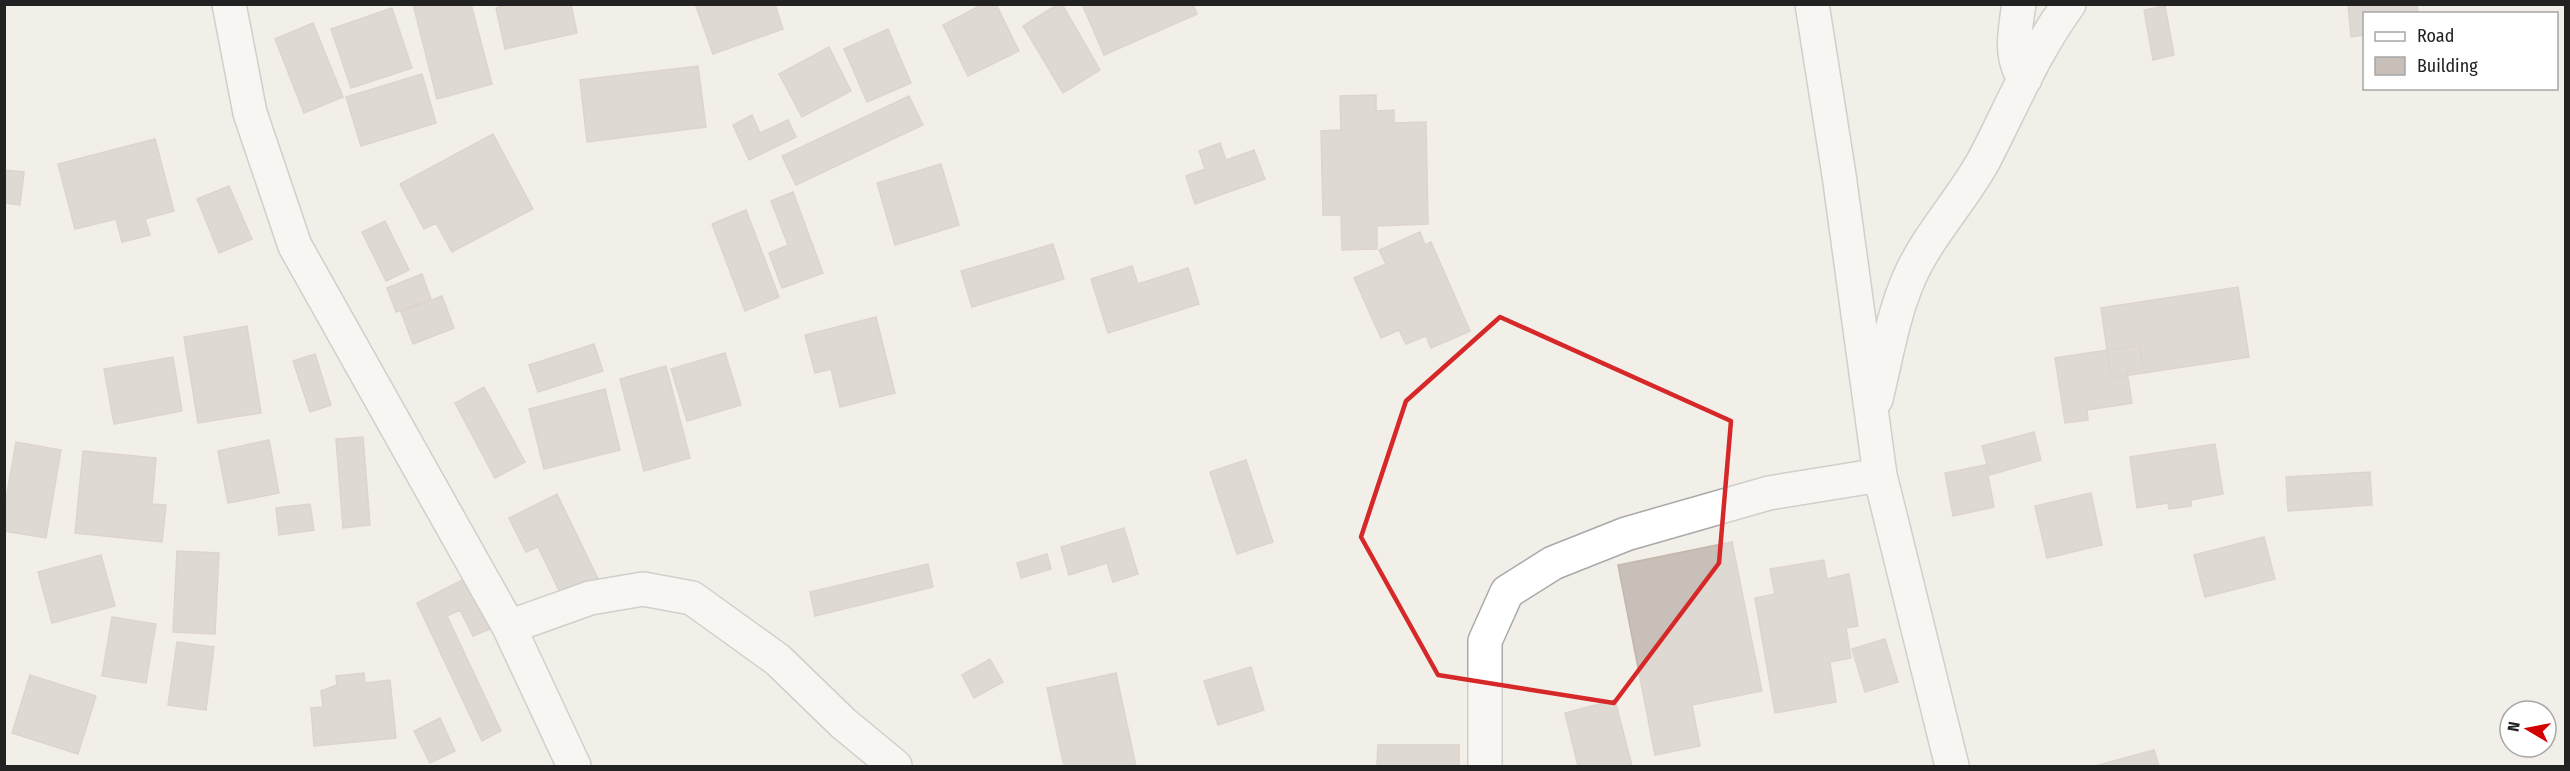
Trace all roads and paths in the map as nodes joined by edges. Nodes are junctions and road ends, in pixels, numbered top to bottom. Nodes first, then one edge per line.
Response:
1 (229, 4) edge
2 (1812, 4) edge
3 (2019, 4) edge
4 (2069, 4) edge
5 (2025, 79) junction
6 (1872, 415) junction
7 (1880, 474) junction
8 (509, 627) junction
9 (574, 766) edge
10 (896, 766) edge
11 (1485, 766) edge
12 (1952, 766) edge

1 - 8 street
2 - 6 street
3 - 5 street
4 - 5 street
5 - 6 street
6 - 7 street
7 - 11 street
7 - 12 street
8 - 9 street
8 - 10 street

